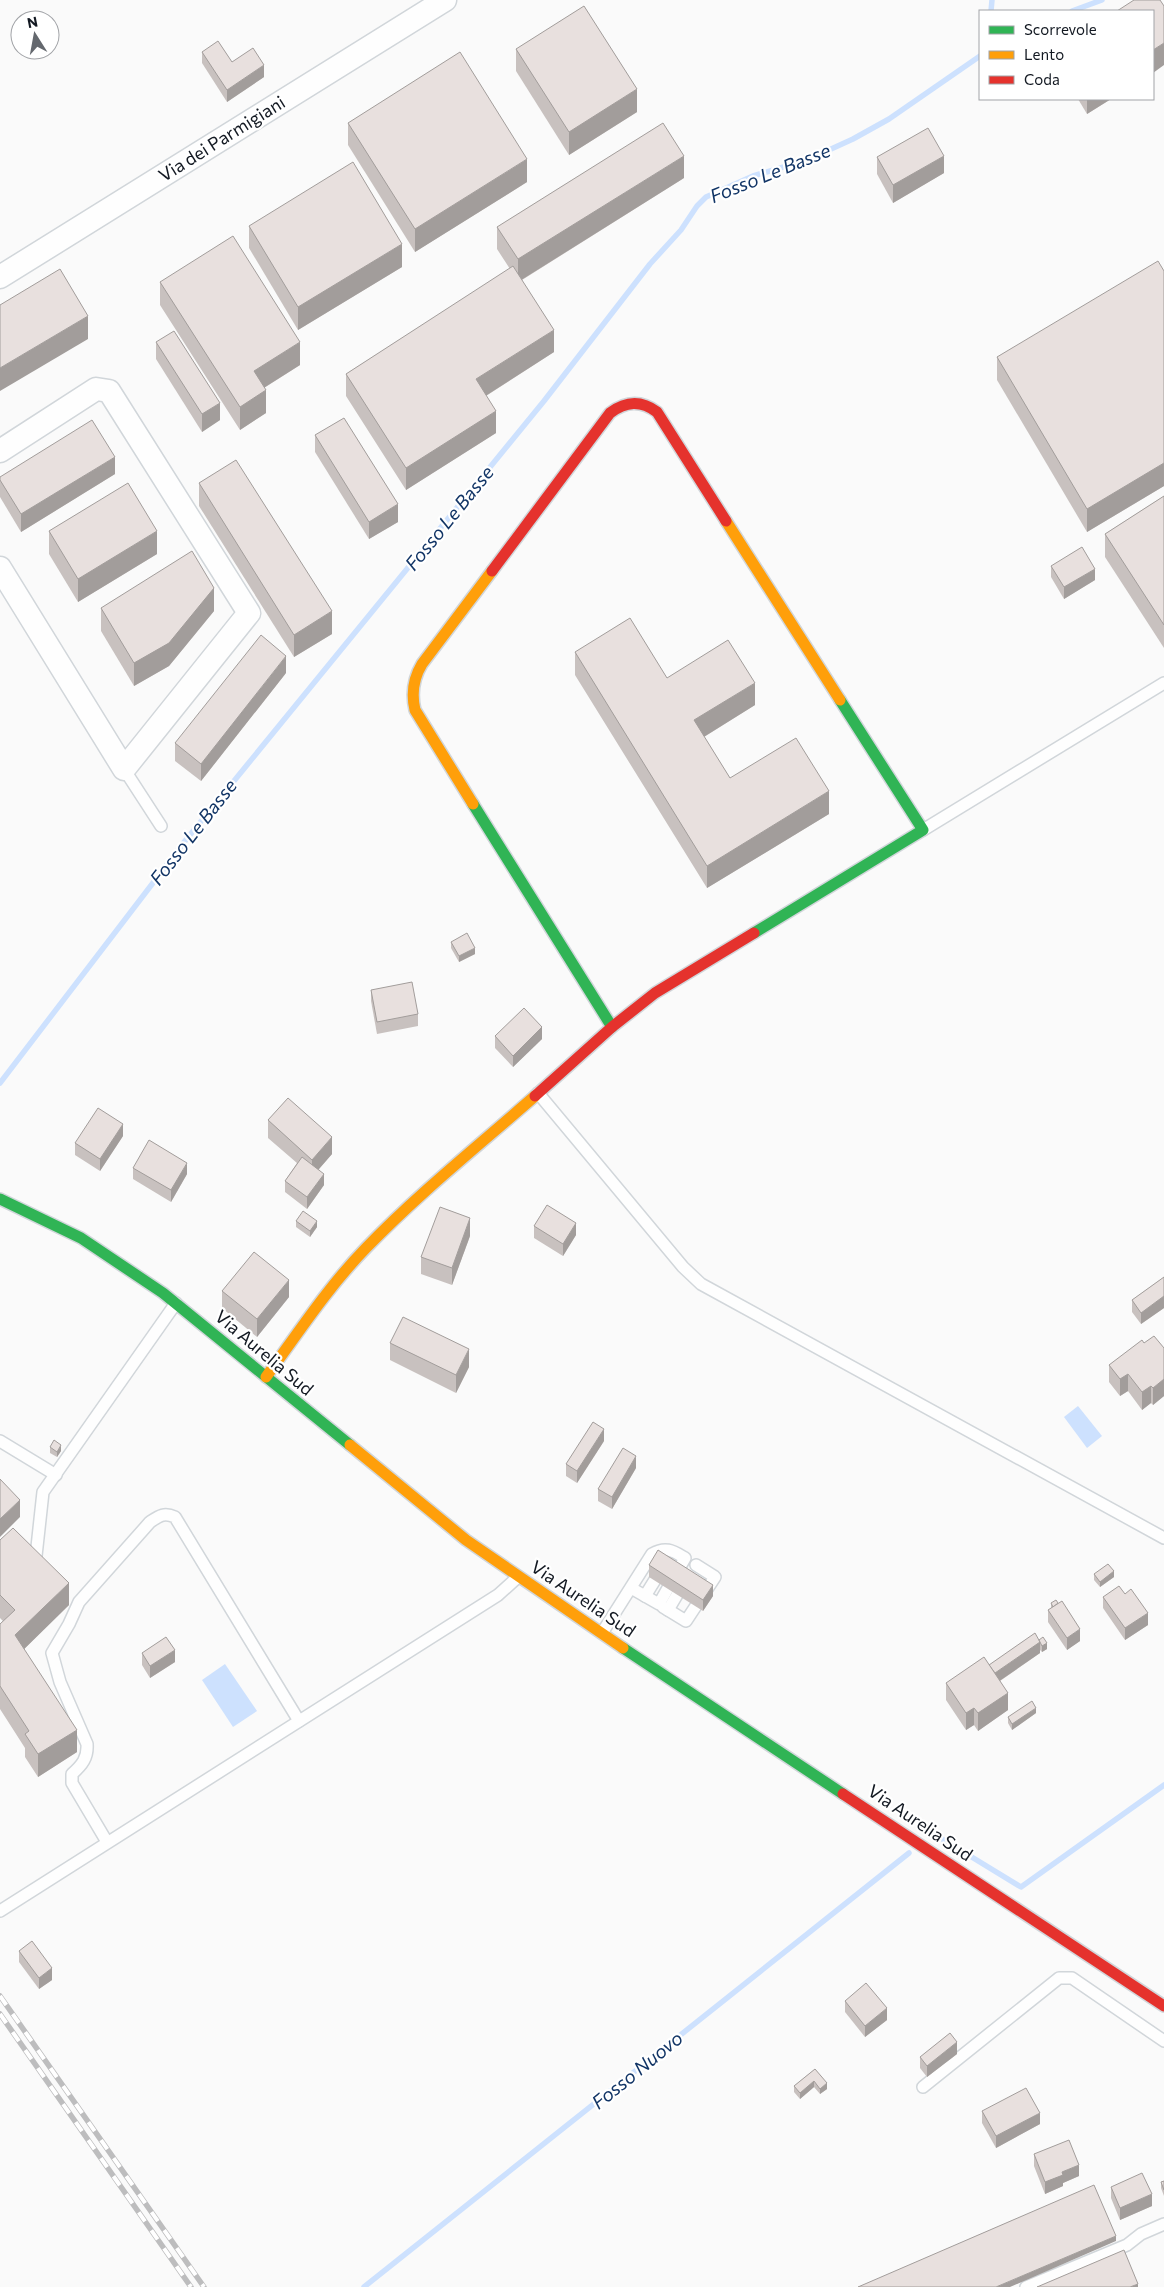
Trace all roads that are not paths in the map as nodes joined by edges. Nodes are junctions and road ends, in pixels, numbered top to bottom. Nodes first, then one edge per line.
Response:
1 (445, 0) edge
2 (0, 277) edge
3 (0, 451) edge
4 (0, 568) edge
5 (1164, 683) edge
6 (124, 769) junction
7 (161, 826) dead end
8 (923, 830) junction
9 (612, 1027) junction
10 (538, 1093) junction
11 (0, 1199) edge
12 (176, 1303) junction
13 (266, 1377) junction
14 (0, 1441) edge
15 (56, 1475) junction
16 (1164, 1538) edge
17 (673, 1551) junction
18 (36, 1556) edge
19 (685, 1558) junction
20 (696, 1565) junction
21 (518, 1576) junction
22 (631, 1588) junction
23 (645, 1596) junction
24 (664, 1607) junction
25 (602, 1633) junction
26 (299, 1721) junction
27 (107, 1842) junction
28 (0, 1911) edge
29 (1164, 2006) edge
30 (1164, 2041) edge
31 (923, 2087) dead end
32 (1164, 2224) edge
33 (1026, 2287) edge

1 - 2 street, Via dei Parmigiani
3 - 6 street
4 - 6 street
5 - 8 lane
6 - 7 lane
8 - 9 street
8 - 9 street
9 - 10 street
10 - 13 street
10 - 16 lane
11 - 12 street, Via Aurelia Sud
12 - 13 street, Via Aurelia Sud
12 - 15 lane
13 - 21 street, Via Aurelia Sud
14 - 15 lane
15 - 18 lane
17 - 19 lane
17 - 22 lane
17 - 23 lane
19 - 20 lane
19 - 24 lane
20 - 24 lane
20 - 24 lane
21 - 25 street, Via Aurelia Sud
21 - 26 lane
22 - 23 lane
22 - 25 lane
23 - 24 lane
25 - 29 street, Via Aurelia Sud
26 - 27 lane
26 - 27 lane
27 - 28 lane
30 - 31 lane
32 - 33 lane

